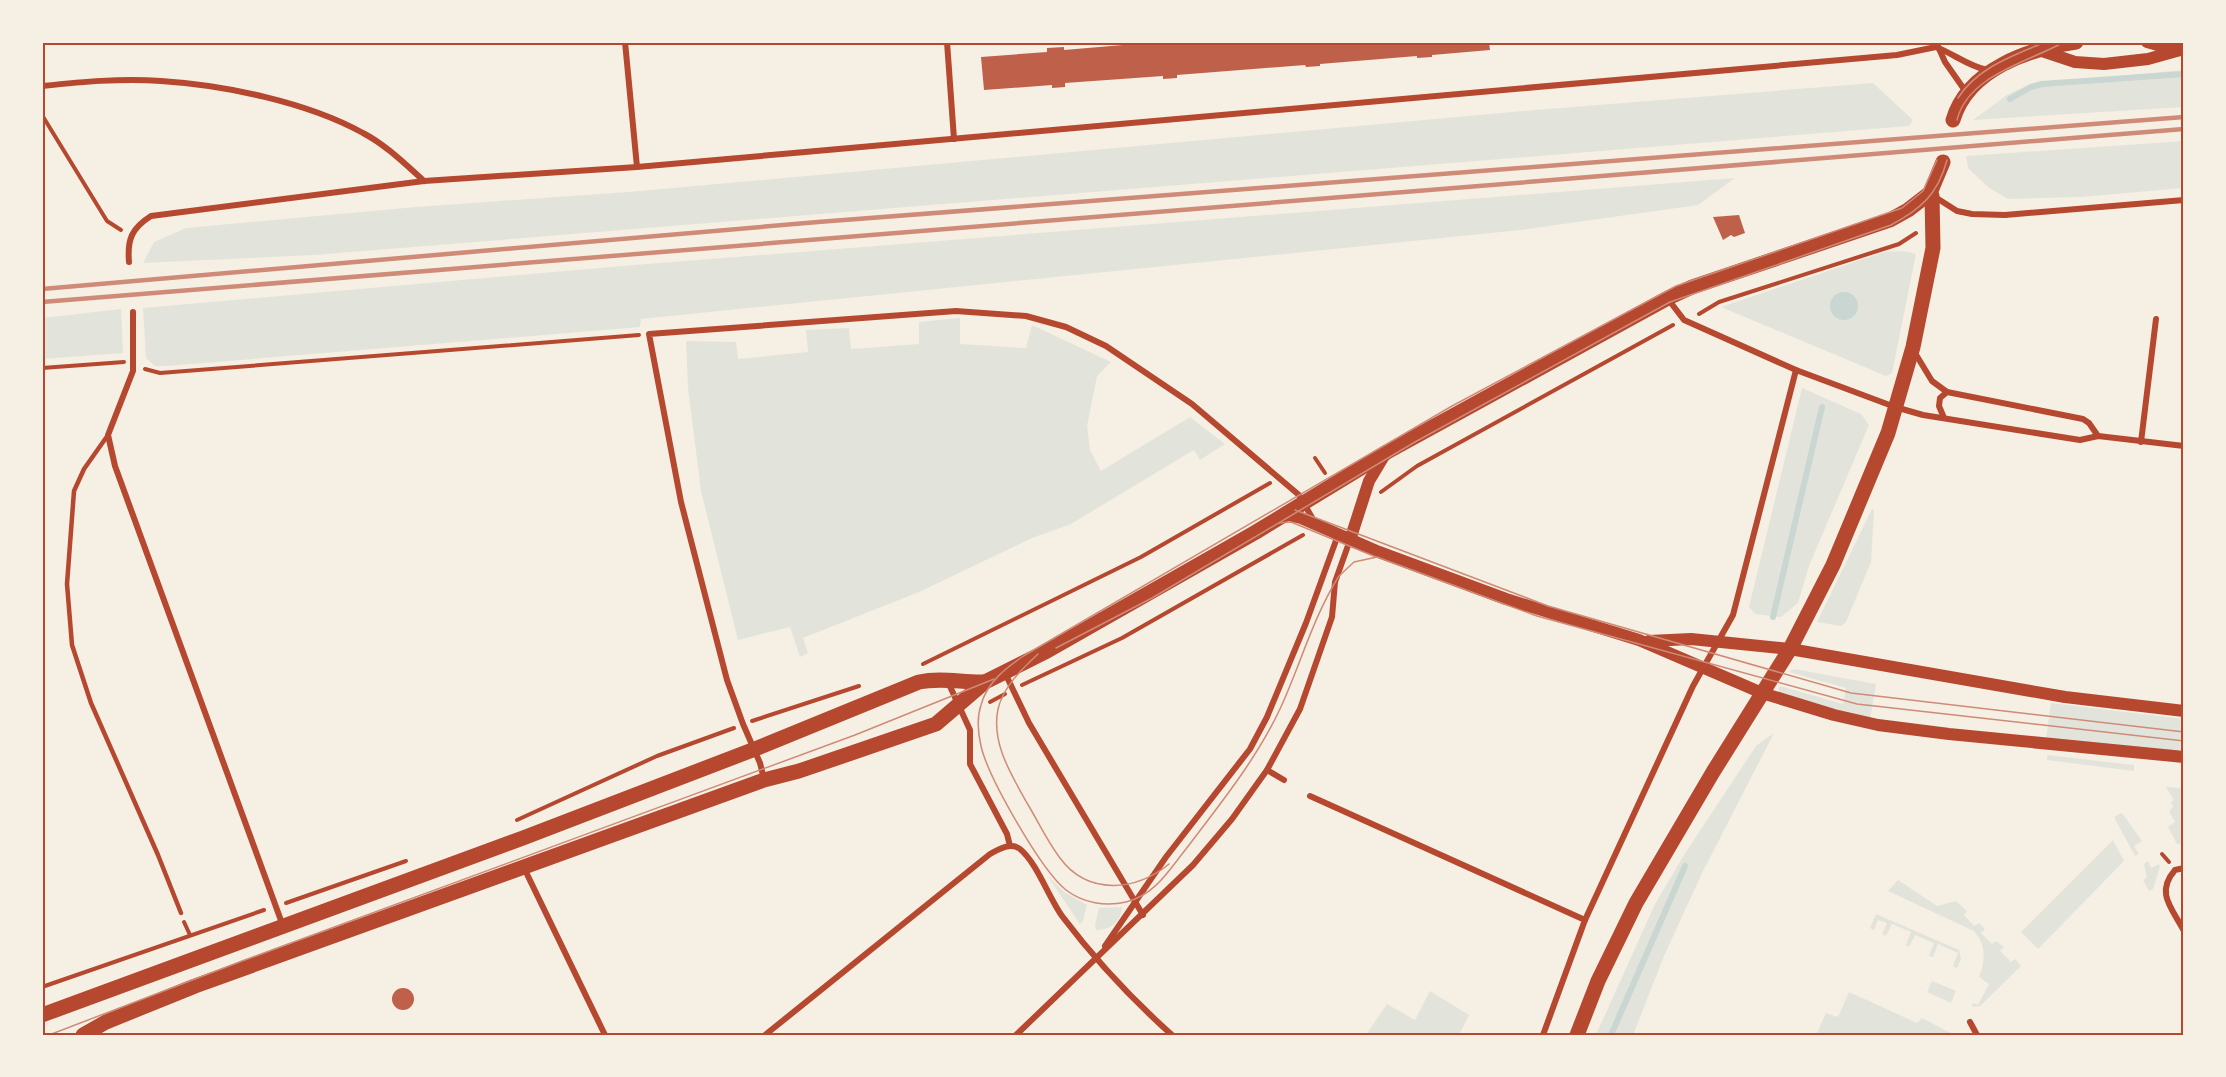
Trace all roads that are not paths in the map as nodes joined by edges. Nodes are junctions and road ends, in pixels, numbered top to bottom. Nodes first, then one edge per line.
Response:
1 (625, 42) edge
2 (947, 42) edge
3 (2076, 42) edge
4 (2147, 42) edge
5 (1936, 45) edge
6 (2041, 46) edge
7 (2180, 50) edge
8 (1992, 71) junction
9 (42, 86) edge
10 (1966, 92) junction
11 (1953, 120) dead end
12 (954, 139) junction
13 (1943, 162) dead end
14 (637, 167) junction
15 (424, 181) junction
16 (1931, 194) junction
17 (2184, 200) edge
18 (129, 262) dead end
19 (1668, 298) junction
20 (133, 312) dead end
21 (2156, 319) dead end
22 (1913, 347) junction
23 (1796, 370) junction
24 (1947, 392) junction
25 (1895, 406) junction
26 (1944, 418) junction
27 (108, 435) junction
28 (2098, 436) junction
29 (2140, 442) junction
30 (2184, 446) edge
31 (1387, 452) junction
32 (1303, 502) junction
33 (1284, 514) junction
34 (1316, 525) junction
35 (1344, 537) junction
36 (1639, 640) junction
37 (1719, 641) junction
38 (1790, 649) junction
39 (1702, 669) junction
40 (1004, 673) junction
41 (946, 679) junction
42 (986, 682) junction
43 (1762, 693) junction
44 (960, 704) junction
45 (2184, 711) edge
46 (755, 749) junction
47 (2184, 757) edge
48 (1267, 770) junction
49 (764, 780) junction
50 (1284, 780) dead end
51 (1310, 796) dead end
52 (1010, 846) junction
53 (524, 867) junction
54 (2184, 868) edge
55 (1135, 903) junction
56 (181, 914) dead end
57 (1143, 915) junction
58 (1585, 920) junction
59 (283, 927) junction
60 (2184, 931) edge
61 (1098, 957) junction
62 (42, 1015) edge
63 (1970, 1023) dead end
64 (83, 1035) edge
65 (605, 1035) edge
66 (765, 1035) edge
67 (1016, 1035) edge
68 (1172, 1035) edge
69 (1543, 1035) edge
70 (1577, 1035) edge
71 (1977, 1035) edge

1 - 14 street
2 - 12 street
3 - 6 main road
4 - 7 main road
5 - 8 street
5 - 10 street
5 - 12 street
6 - 7 main road
6 - 8 main road
8 - 10 main road
9 - 15 street
10 - 11 main road
12 - 14 street
13 - 16 main road
14 - 15 street
15 - 18 street
16 - 17 street
16 - 19 main road
16 - 22 main road
19 - 23 street
19 - 31 main road
20 - 27 street
21 - 29 street
22 - 24 street
22 - 25 main road
23 - 25 street
23 - 37 street
24 - 26 street
24 - 28 street
25 - 26 street
25 - 38 main road
26 - 28 street
27 - 56 lane
27 - 59 street
28 - 29 street
29 - 30 street
31 - 32 main road
31 - 35 main road
32 - 33 main road
32 - 34 street
32 - 46 street
33 - 34 main road
33 - 40 main road
34 - 35 main road
35 - 36 main road
35 - 48 street
35 - 55 street
36 - 37 main road
36 - 39 main road
37 - 38 main road
37 - 39 street
38 - 43 main road
38 - 45 main road
39 - 43 main road
39 - 58 street
40 - 42 main road
40 - 55 street
41 - 42 main road
41 - 44 street
41 - 46 main road
42 - 44 main road
43 - 47 main road
43 - 70 main road
44 - 49 main road
44 - 52 street
46 - 49 street
46 - 59 main road
48 - 50 street
48 - 57 street
49 - 53 main road
51 - 58 street
52 - 61 street
52 - 66 street
53 - 64 main road
53 - 65 street
54 - 60 street
55 - 57 street
55 - 61 street
57 - 61 street
58 - 69 street
59 - 62 main road
61 - 67 street
61 - 68 street
63 - 71 street

